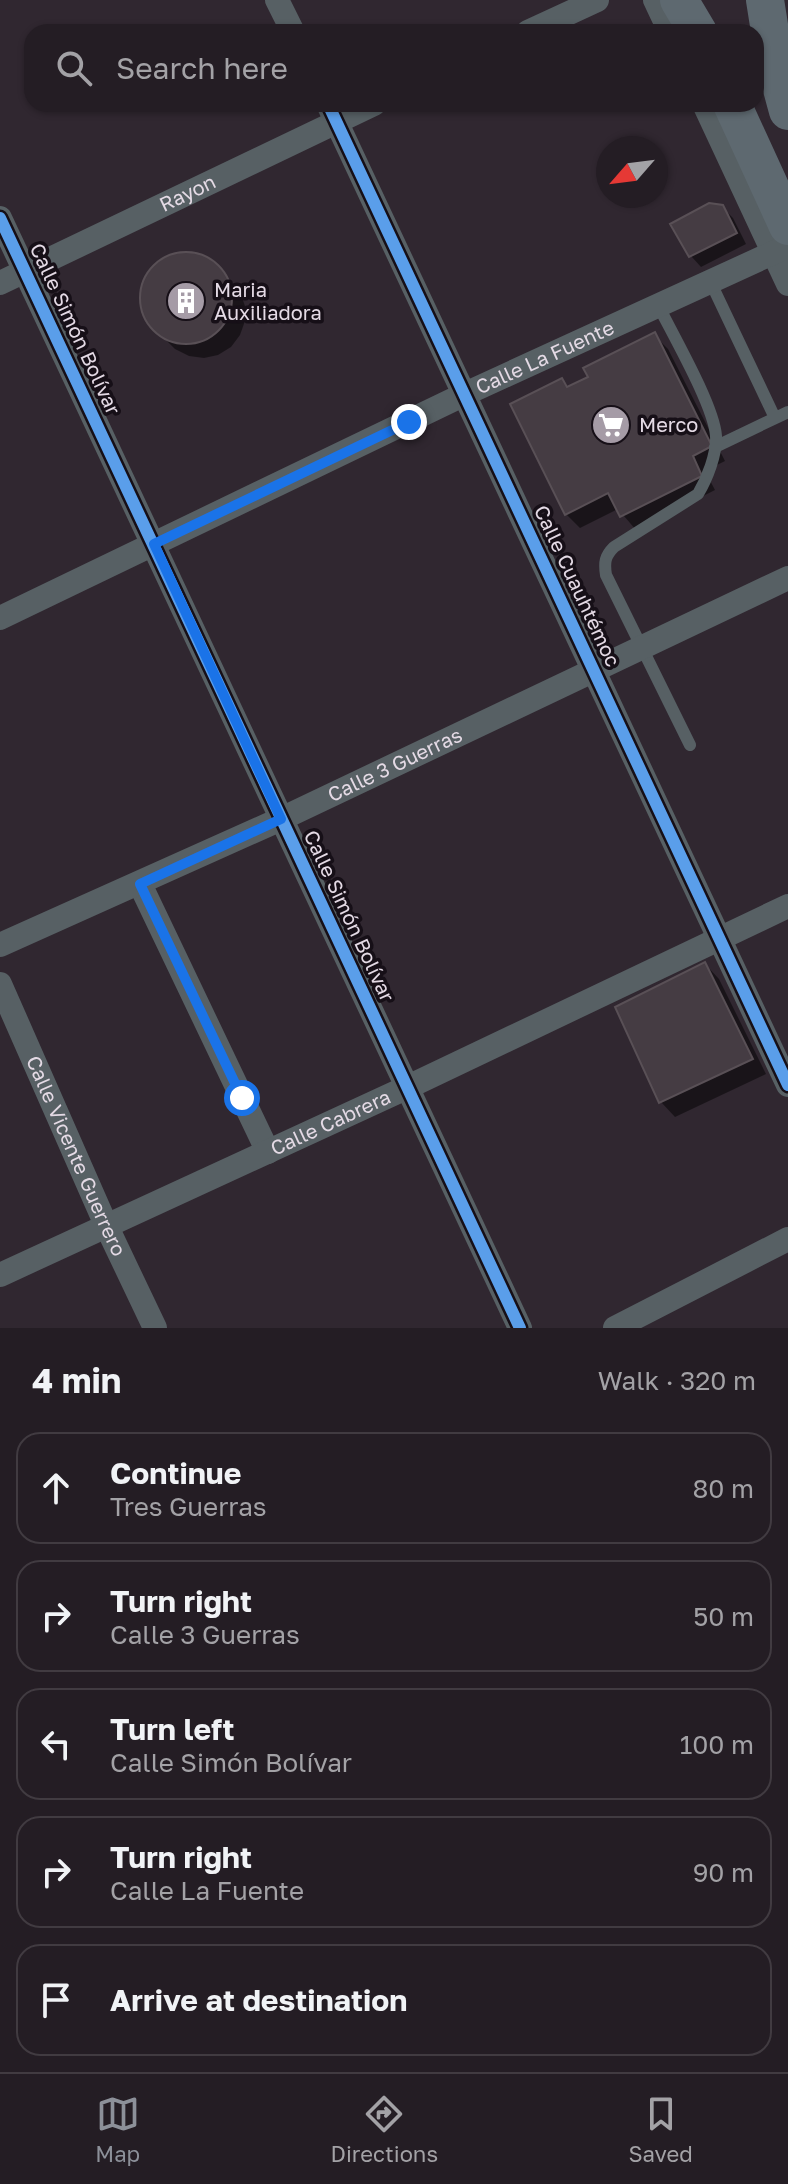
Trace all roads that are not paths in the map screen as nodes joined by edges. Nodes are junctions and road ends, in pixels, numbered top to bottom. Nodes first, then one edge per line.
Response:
1 (277, 0) edge
2 (597, 0) edge
3 (655, 0) edge
4 (679, 0) edge
5 (773, 8) edge
6 (289, 24) edge
7 (545, 24) edge
8 (666, 24) edge
9 (693, 24) edge
10 (788, 111) edge
11 (709, 112) edge
12 (735, 112) edge
13 (332, 113) edge
14 (0, 218) edge
15 (783, 242) edge
16 (26, 271) junction
17 (0, 283) edge
18 (711, 283) junction
19 (788, 284) edge
20 (658, 305) junction
21 (465, 394) junction
22 (788, 412) edge
23 (775, 418) junction
24 (715, 447) junction
25 (154, 544) junction
26 (788, 578) edge
27 (0, 618) edge
28 (644, 648) junction
29 (595, 672) junction
30 (690, 745) dead end
31 (281, 819) junction
32 (140, 884) junction
33 (788, 906) edge
34 (720, 937) junction
35 (0, 945) edge
36 (0, 984) edge
37 (788, 1085) edge
38 (408, 1087) junction
39 (268, 1152) junction
40 (106, 1225) junction
41 (788, 1239) edge
42 (0, 1275) edge
43 (155, 1328) edge
44 (520, 1328) edge
45 (615, 1328) edge

1 - 6 street
2 - 7 street
3 - 8 street
4 - 9 main road
5 - 10 main road
11 - 15 street
12 - 15 main road
13 - 16 street, Rayon
13 - 21 street, Calle Cuauhtémoc
14 - 16 street, Calle Simón Bolívar
15 - 18 street, Calle La Fuente
15 - 19 street
16 - 17 street, Rayon
16 - 25 street, Calle Simón Bolívar
18 - 20 street, Calle La Fuente
18 - 23 lane
20 - 21 street, Calle La Fuente
20 - 24 lane
21 - 25 street, Calle La Fuente
21 - 29 street, Calle Cuauhtémoc
22 - 23 lane
23 - 24 lane
24 - 28 lane
25 - 27 street, Calle La Fuente
25 - 31 street, Calle Simón Bolívar
26 - 28 street, Calle 3 Guerras
28 - 29 street, Calle 3 Guerras
28 - 30 lane
29 - 31 street, Calle 3 Guerras
29 - 34 street, Calle Cuauhtémoc
31 - 32 street, Calle 3 Guerras
31 - 38 street, Calle Simón Bolívar
32 - 35 street, Calle 3 Guerras
32 - 39 street
33 - 34 street, Calle Cabrera
34 - 37 street, Calle Cuauhtémoc
34 - 38 street, Calle Cabrera
36 - 40 street, Calle Vicente Guerrero
38 - 39 street, Calle Cabrera
38 - 44 street, Calle Simón Bolívar
39 - 40 street, Calle Cabrera
40 - 42 street, Calle Cabrera
40 - 43 street, Calle Vicente Guerrero
41 - 45 street

